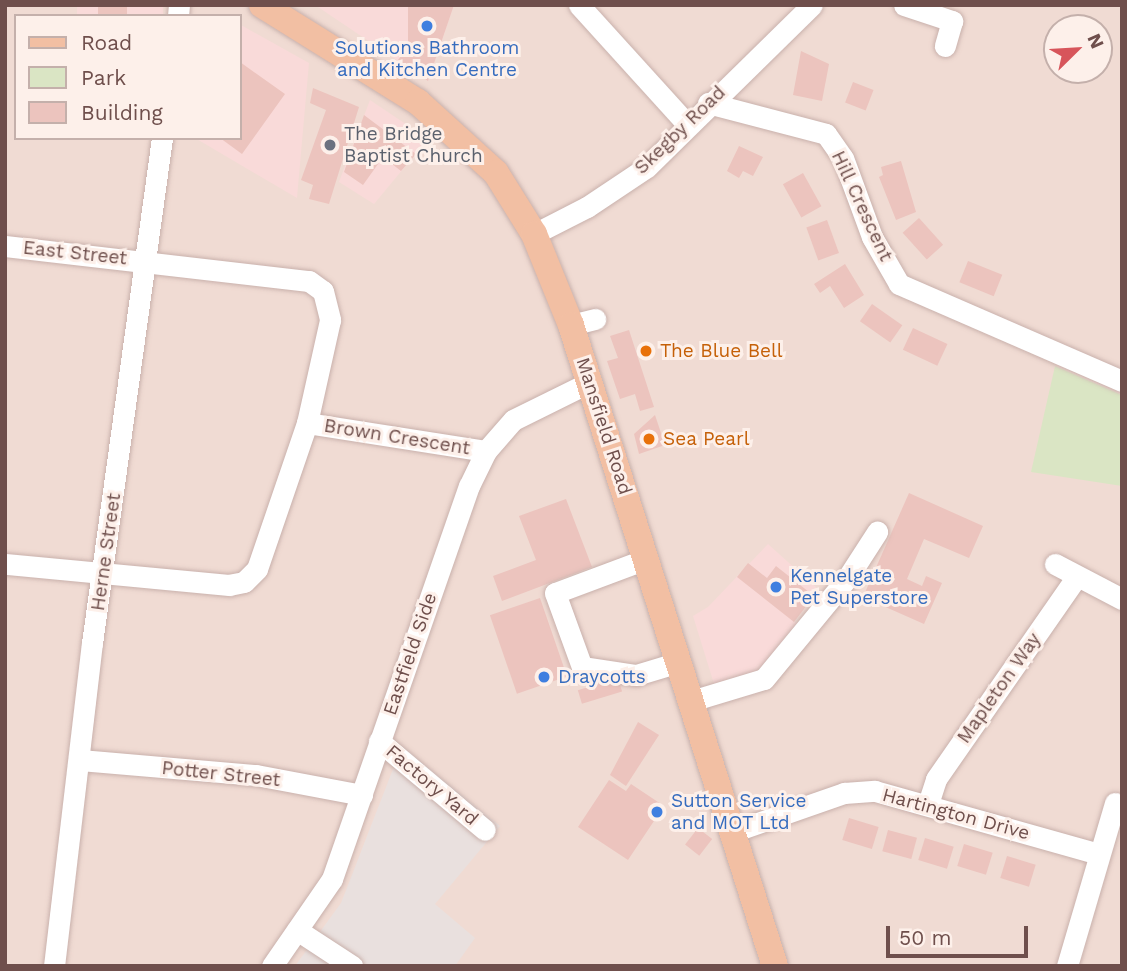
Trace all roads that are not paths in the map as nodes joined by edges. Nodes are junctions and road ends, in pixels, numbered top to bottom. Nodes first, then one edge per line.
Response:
1 (262, 5) edge
2 (579, 5) edge
3 (812, 5) edge
4 (904, 5) edge
5 (945, 46) dead end
6 (708, 103) junction
7 (688, 125) junction
8 (162, 140) edge
9 (534, 234) junction
10 (5, 246) edge
11 (146, 260) junction
12 (1122, 381) edge
13 (590, 383) junction
14 (307, 423) junction
15 (486, 451) junction
16 (877, 532) dead end
17 (646, 559) junction
18 (5, 564) edge
19 (1055, 565) dead end
20 (104, 575) junction
21 (1077, 576) junction
22 (1122, 599) edge
23 (679, 662) junction
24 (691, 701) junction
25 (379, 741) junction
26 (80, 760) junction
27 (362, 795) junction
28 (1115, 803) dead end
29 (928, 804) junction
30 (485, 830) dead end
31 (732, 832) junction
32 (1099, 855) junction
33 (297, 930) junction
34 (54, 966) edge
35 (272, 966) edge
36 (352, 966) edge
37 (775, 966) edge
38 (1067, 966) edge

1 - 9 main road, Mansfield Road
2 - 7 street
3 - 6 street, Skegby Road
4 - 5 street
6 - 7 street, Skegby Road
6 - 12 street, Hill Crescent
7 - 9 street, Skegby Road
8 - 11 street, Herne Street
9 - 13 main road, Mansfield Road
10 - 11 street, East Street
11 - 14 street, Brown Crescent
11 - 20 street, Herne Street
13 - 15 street, Eastfield Side
13 - 17 main road, Mansfield Road
14 - 15 street, Brown Crescent
14 - 20 street, Brown Crescent
15 - 25 street, Eastfield Side
16 - 24 street
17 - 23 main road, Mansfield Road
17 - 23 street
18 - 20 street, Brown Crescent
19 - 21 street
20 - 26 street, Herne Street
21 - 22 street
21 - 29 street, Mapleton Way
23 - 24 main road, Mansfield Road
24 - 31 main road, Mansfield Road
25 - 27 street, Eastfield Side
25 - 30 street, Factory Yard
26 - 27 street, Potter Street
26 - 34 street, Herne Street
27 - 33 street, Eastfield Side
28 - 32 street
29 - 31 street, Hartington Drive
29 - 32 street, Hartington Drive
31 - 37 main road, Mansfield Road
32 - 38 street
33 - 35 street, Eastfield Side
33 - 36 street

